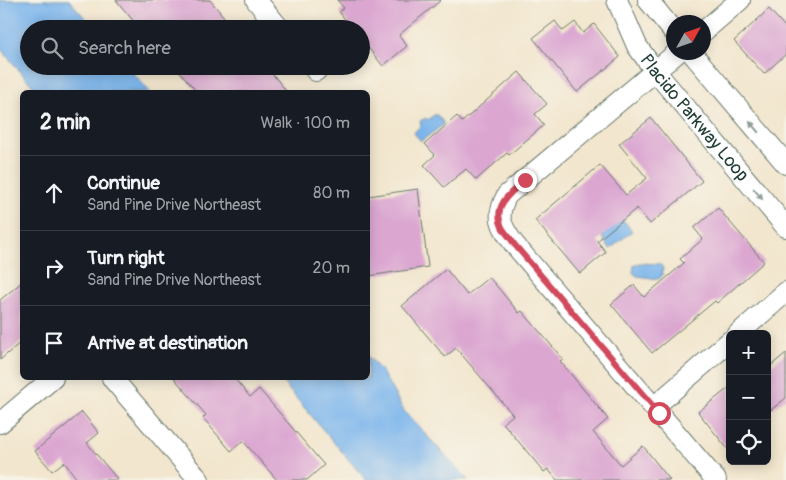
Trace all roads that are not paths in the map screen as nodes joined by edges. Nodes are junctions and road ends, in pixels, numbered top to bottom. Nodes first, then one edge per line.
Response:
1 (256, 0) edge
2 (617, 0) edge
3 (648, 0) edge
4 (740, 0) edge
5 (273, 20) edge
6 (666, 22) edge
7 (711, 25) edge
8 (668, 60) edge
9 (698, 60) edge
10 (655, 71) junction
11 (786, 164) edge
12 (786, 227) edge
13 (786, 292) edge
14 (743, 330) edge
15 (726, 344) edge
16 (52, 380) edge
17 (114, 380) edge
18 (654, 407) junction
19 (0, 423) edge
20 (199, 480) edge
21 (716, 480) edge

1 - 5 street
2 - 10 street, Placido Parkway Loop
3 - 6 street, Placido Parkway Loop
4 - 7 street
8 - 10 street
11 -> 9 street
10 -> 12 street, Placido Parkway Loop
10 - 18 street
13 - 14 street
15 - 18 street
16 - 19 street
17 - 20 street
18 - 21 street

